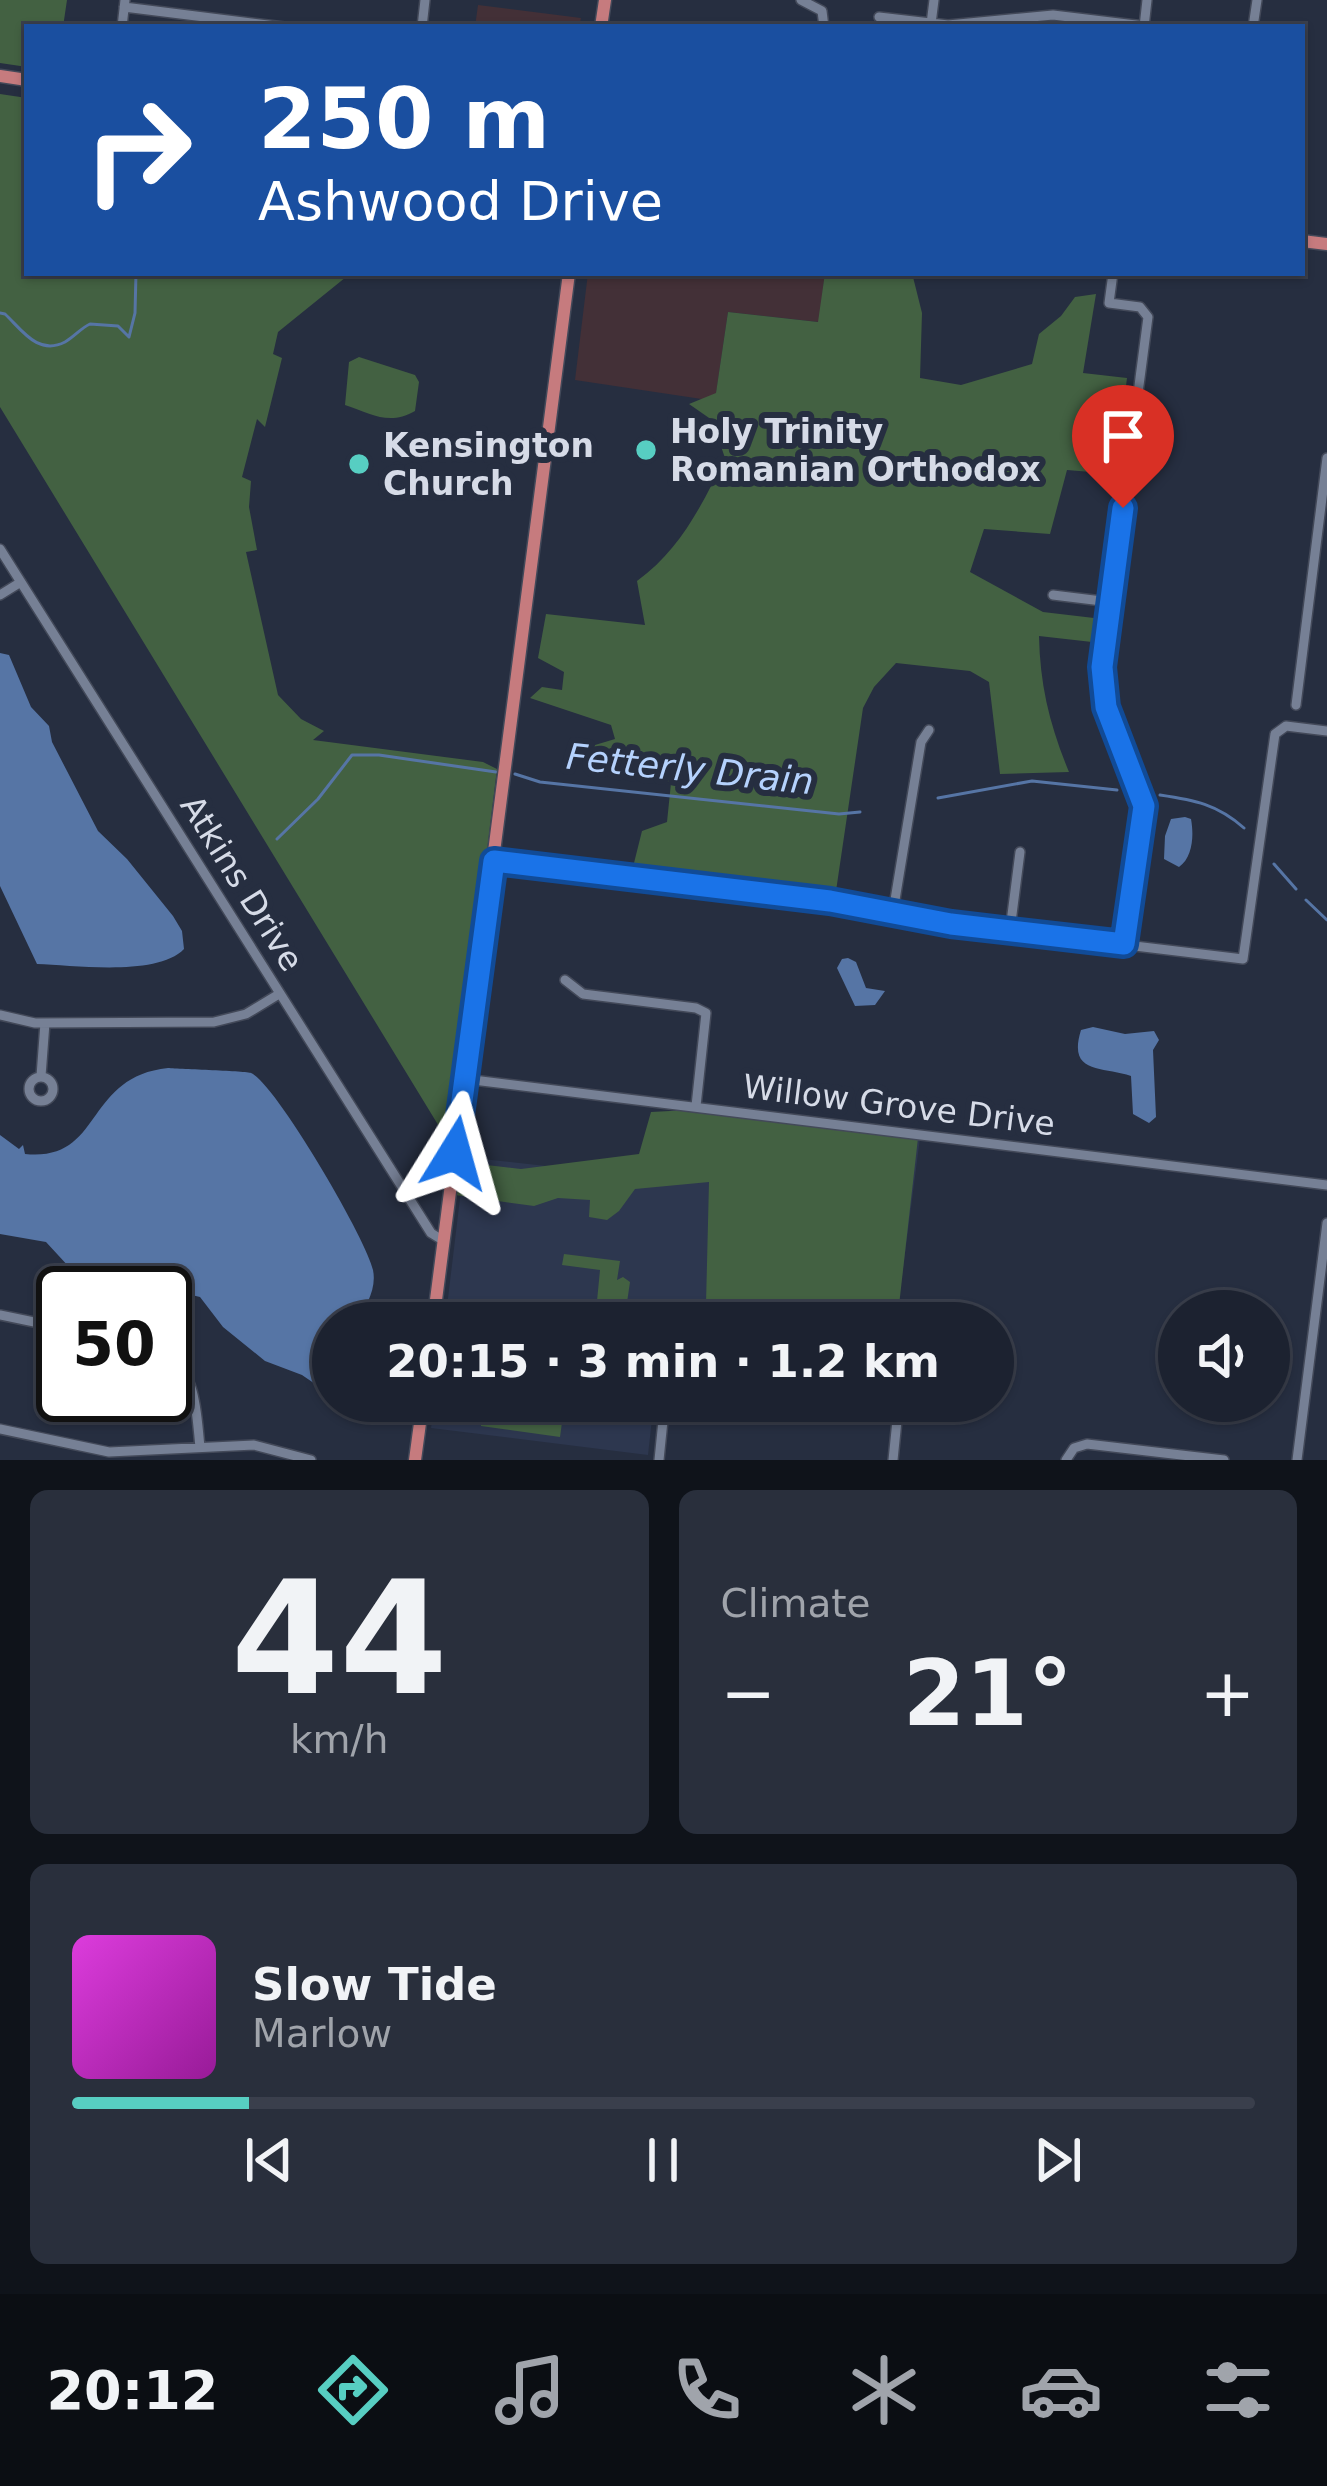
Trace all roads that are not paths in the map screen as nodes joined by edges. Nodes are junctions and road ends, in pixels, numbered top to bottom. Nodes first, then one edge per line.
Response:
1 (801, 0) edge
2 (934, 0) edge
3 (1040, 2) edge
4 (124, 3) edge
5 (1040, 16) junction
6 (879, 17) dead end
7 (264, 24) edge
8 (824, 24) edge
9 (931, 24) junction
10 (1116, 24) edge
11 (568, 276) edge
12 (1113, 276) edge
13 (1092, 301) dead end
14 (1109, 303) junction
15 (1327, 458) edge
16 (0, 549) edge
17 (1322, 550) edge
18 (21, 582) junction
19 (1053, 595) dead end
20 (0, 596) edge
21 (1110, 602) junction
22 (1296, 705) dead end
23 (929, 730) dead end
24 (1327, 731) edge
25 (1020, 852) dead end
26 (494, 861) junction
27 (893, 913) junction
28 (1010, 930) junction
29 (1124, 944) junction
30 (565, 980) dead end
31 (280, 994) junction
32 (0, 1015) edge
33 (45, 1023) junction
34 (41, 1076) dead end
35 (465, 1079) junction
36 (696, 1106) junction
37 (1327, 1185) edge
38 (1327, 1223) edge
39 (444, 1241) junction
40 (437, 1302) edge
41 (0, 1315) edge
42 (36, 1322) edge
43 (192, 1386) edge
44 (420, 1422) edge
45 (663, 1422) edge
46 (897, 1422) edge
47 (0, 1429) edge
48 (200, 1447) junction
49 (1069, 1455) edge
50 (1173, 1457) edge
51 (311, 1460) edge
52 (415, 1460) edge
53 (659, 1460) edge
54 (893, 1460) edge
55 (1224, 1460) edge
56 (1297, 1460) edge

1 - 8 street
2 - 9 street
3 - 5 street
4 - 7 street
5 - 9 street
5 - 10 street
6 - 9 street
11 - 26 main road
12 - 14 street
13 - 14 street
14 - 21 street
15 - 17 street
16 - 18 street, Atkins Drive
17 - 22 street
18 - 20 street
18 - 31 street, Atkins Drive
19 - 21 street
21 - 29 street
23 - 27 street
24 - 29 street
25 - 28 street
26 - 27 street
26 - 35 main road
27 - 28 street
28 - 29 street
30 - 36 street
31 - 33 street
31 - 39 street, Atkins Drive
32 - 33 street
33 - 34 street
35 - 36 street, Willow Grove Drive
35 - 39 main road
36 - 37 street, Willow Grove Drive
38 - 56 street
39 - 40 main road
41 - 42 street
43 - 48 street
44 - 52 main road
45 - 53 street
46 - 54 street
47 - 48 street
48 - 51 street
49 - 50 street
50 - 55 street

